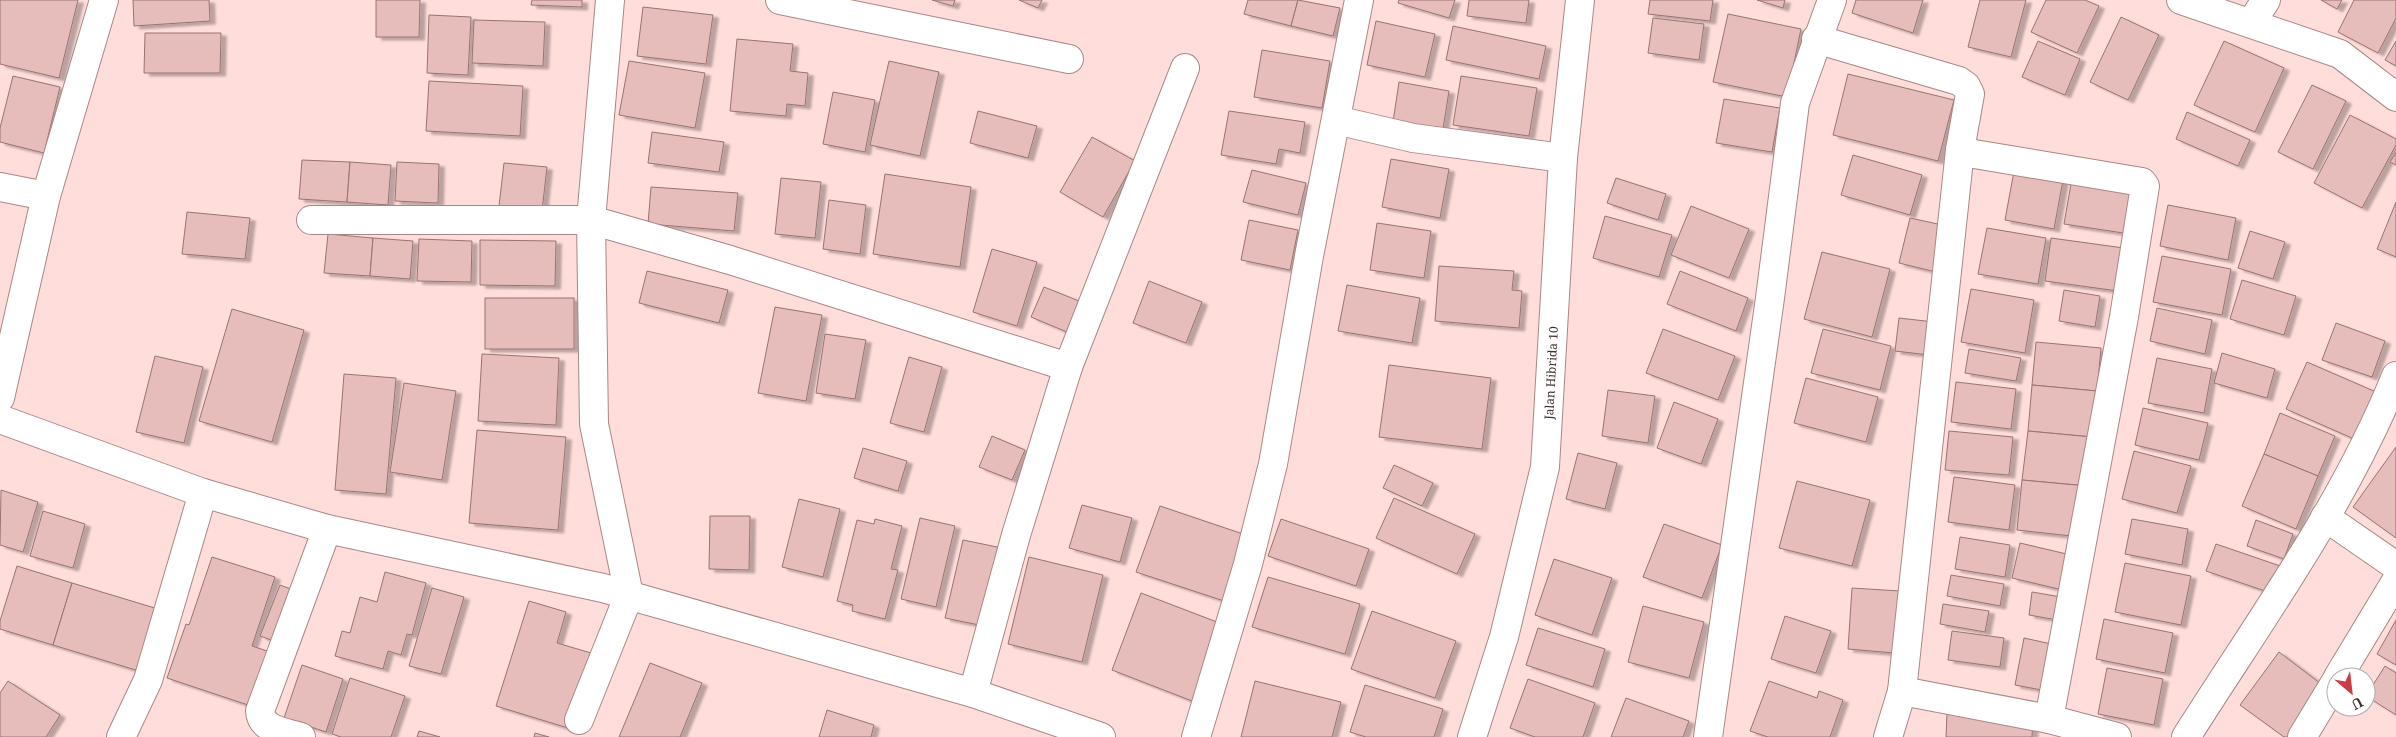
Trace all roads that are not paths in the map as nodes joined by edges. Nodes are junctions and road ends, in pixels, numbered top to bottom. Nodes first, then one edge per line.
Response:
1 (104, 0) edge
2 (610, 0) edge
3 (780, 0) edge
4 (1359, 0) edge
5 (1580, 0) edge
6 (1832, 0) edge
7 (2181, 0) edge
8 (2266, 0) edge
9 (2251, 23) junction
10 (1816, 39) junction
11 (1069, 59) dead end
12 (1185, 68) dead end
13 (2396, 97) edge
14 (1336, 120) junction
15 (1960, 150) junction
16 (1563, 158) junction
17 (0, 187) edge
18 (46, 196) junction
19 (311, 220) dead end
20 (591, 220) junction
21 (1068, 367) junction
22 (2396, 376) edge
23 (0, 398) edge
24 (0, 419) edge
25 (203, 493) junction
26 (2325, 517) junction
27 (327, 529) junction
28 (2396, 566) edge
29 (2396, 581) edge
30 (629, 595) junction
31 (2344, 667) edge
32 (1902, 691) junction
33 (973, 694) junction
34 (2326, 697) edge
35 (2049, 719) junction
36 (579, 720) dead end
37 (121, 737) edge
38 (301, 737) edge
39 (1101, 737) edge
40 (1196, 737) edge
41 (1472, 737) edge
42 (1708, 737) edge
43 (1888, 737) edge
44 (2117, 737) edge
45 (2186, 737) edge
46 (2302, 737) edge

1 - 18 street
2 - 20 street
3 - 11 street
4 - 14 street
5 - 16 street, Jalan Hibrida 10
6 - 10 street
7 - 9 street
8 - 9 street
9 - 13 street
10 - 15 street
10 - 42 street
12 - 21 street
14 - 16 street
14 - 40 street
15 - 32 street
15 - 35 street
16 - 41 street, Jalan Hibrida 10
17 - 18 street
18 - 23 street
19 - 20 street
20 - 21 street
20 - 30 street
21 - 33 street
22 - 26 street
24 - 25 street
25 - 27 street
25 - 37 street
26 - 28 street
26 - 45 street
27 - 30 street
27 - 38 street
29 - 31 street
30 - 33 street
30 - 36 street
32 - 35 street
32 - 43 street
33 - 39 street
34 - 46 street
35 - 44 street

